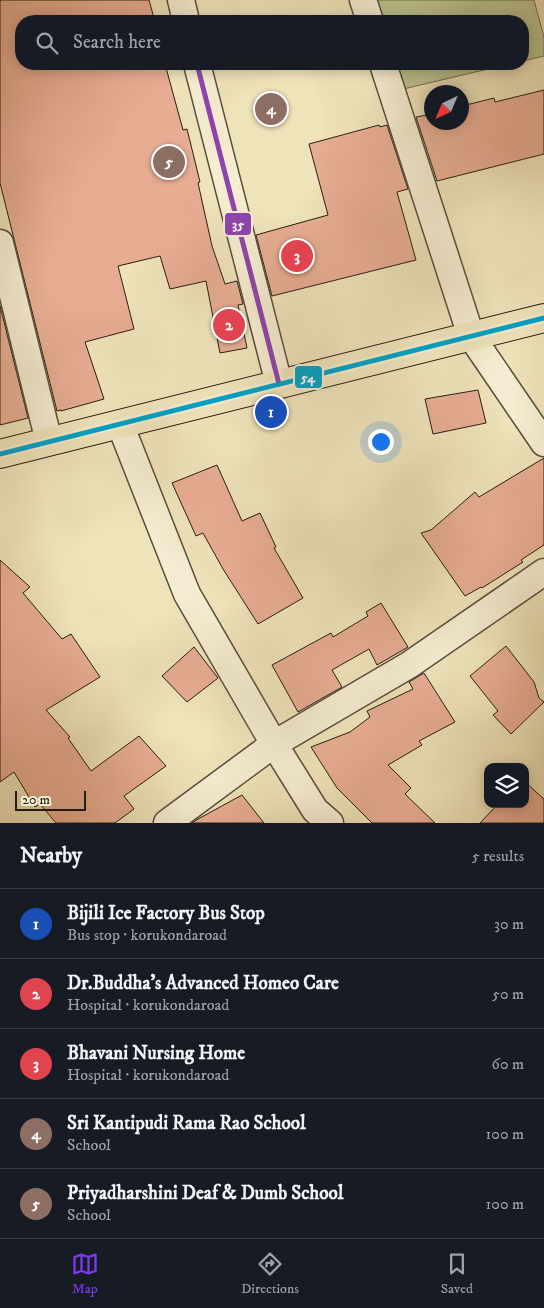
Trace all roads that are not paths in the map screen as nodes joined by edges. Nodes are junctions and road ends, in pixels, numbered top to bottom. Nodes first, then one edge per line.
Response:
1 (181, 0) edge
2 (363, 0) edge
3 (185, 15) edge
4 (368, 15) edge
5 (199, 70) edge
6 (385, 70) edge
7 (0, 243) edge
8 (544, 318) edge
9 (471, 336) junction
10 (279, 384) junction
11 (120, 424) junction
12 (49, 442) junction
13 (544, 443) edge
14 (0, 454) edge
15 (544, 572) edge
16 (274, 744) junction
17 (167, 823) edge
18 (330, 823) edge

1 - 3 street
2 - 4 street
5 - 10 street
6 - 9 street
7 - 12 street
8 - 9 main road
9 - 10 main road
9 - 13 street
10 - 11 main road
11 - 12 main road
11 - 16 street
12 - 14 main road
15 - 16 street
16 - 17 street
16 - 18 street

